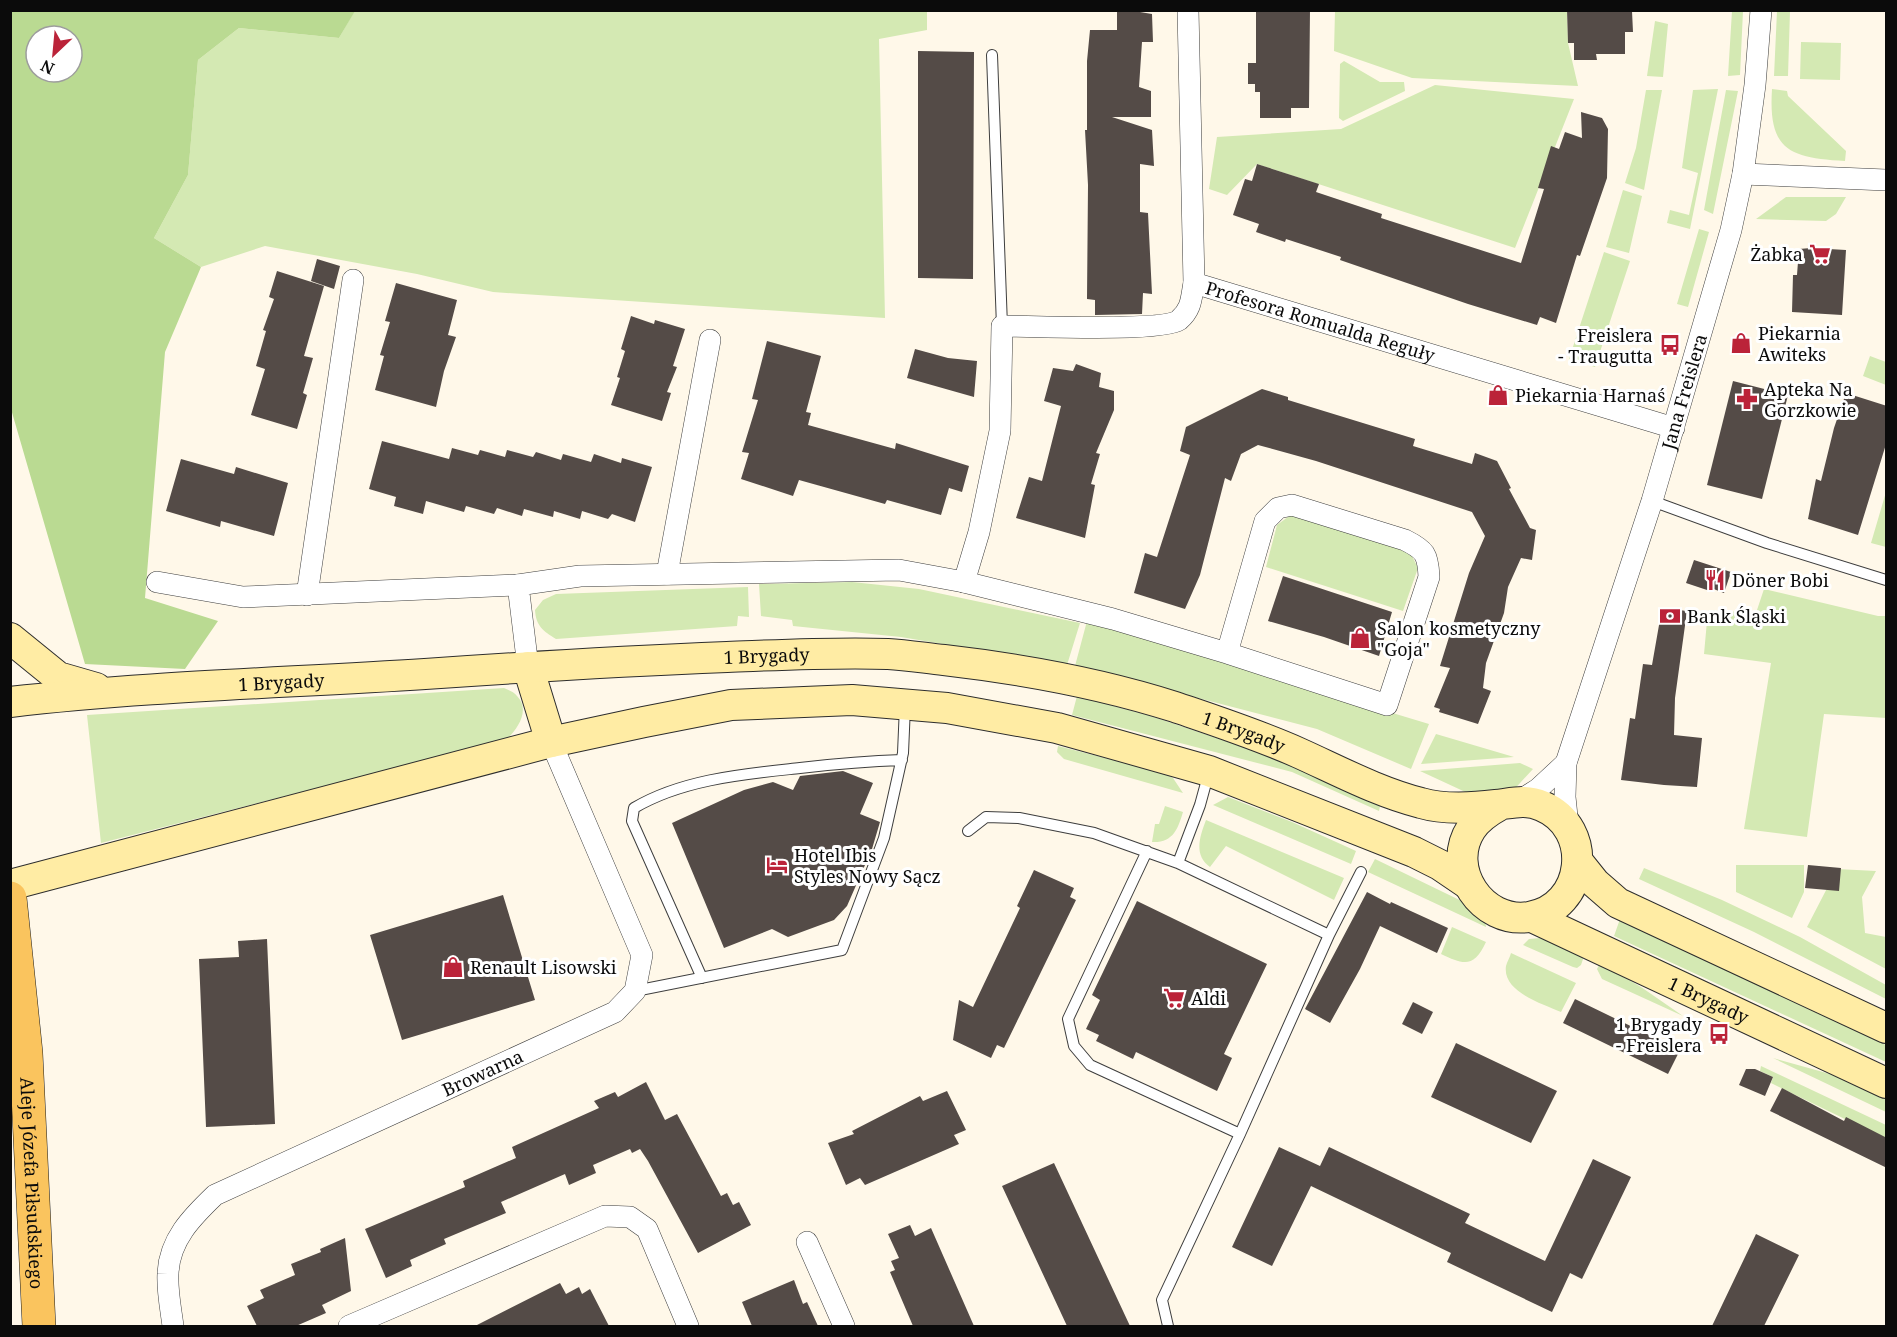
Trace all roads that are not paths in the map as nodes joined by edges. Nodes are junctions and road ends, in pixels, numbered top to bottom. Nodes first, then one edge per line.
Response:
1 (1188, 10) edge
2 (1761, 10) edge
3 (992, 55) dead end
4 (1743, 174) junction
5 (1887, 180) edge
6 (353, 280) dead end
7 (1194, 283) junction
8 (1002, 326) junction
9 (710, 340) dead end
10 (1674, 428) junction
11 (1652, 501) junction
12 (667, 574) junction
13 (1887, 580) edge
14 (158, 582) dead end
15 (964, 582) junction
16 (518, 585) junction
17 (307, 595) junction
18 (10, 638) edge
19 (1227, 653) junction
20 (528, 667) junction
21 (120, 693) junction
22 (10, 702) edge
23 (905, 705) junction
24 (551, 742) junction
25 (902, 760) junction
26 (1566, 763) junction
27 (1209, 771) junction
28 (1509, 803) junction
29 (1568, 826) junction
30 (968, 831) dead end
31 (1147, 851) junction
32 (1178, 863) junction
33 (1579, 863) junction
34 (1361, 872) dead end
35 (1468, 884) junction
36 (10, 885) edge
37 (10, 898) edge
38 (1532, 917) junction
39 (1329, 935) junction
40 (702, 978) junction
41 (635, 991) junction
42 (1887, 1028) edge
43 (1887, 1083) edge
44 (1240, 1134) junction
45 (807, 1242) dead end
46 (39, 1326) edge
47 (173, 1326) edge
48 (349, 1326) edge
49 (688, 1326) edge
50 (844, 1326) edge
51 (1168, 1326) edge

1 - 7 street, Profesora Romualda Reguły
2 - 4 street, Jana Freislera
3 - 8 lane
4 - 5 street
4 - 10 street, Jana Freislera
6 - 17 street
7 - 8 street
7 - 10 street, Profesora Romualda Reguły
8 - 15 street
9 - 12 street
10 - 11 street, Jana Freislera
11 - 13 lane
11 - 26 street, Jana Freislera
12 - 15 street
12 - 16 street
14 - 17 street
15 - 19 street
16 - 17 street
16 - 20 street
18 - 21 street
19 - 19 street
20 - 21 street, 1 Brygady
20 - 24 street
20 - 28 street, 1 Brygady
21 - 22 street, 1 Brygady
23 - 24 street
23 - 25 lane
23 - 27 street
24 - 36 street
24 - 41 street
25 - 40 lane
25 - 40 lane
26 - 28 street, Jana Freislera
26 - 29 street, Jana Freislera
27 - 32 lane
27 - 35 street
28 - 29 street
28 - 35 street
29 - 33 street
30 - 31 lane
31 - 32 lane
31 - 44 lane
32 - 39 lane
33 - 38 street
33 - 42 street
34 - 39 lane
35 - 38 street
37 - 46 main road, Aleje Józefa Piłsudskiego
38 - 43 street, 1 Brygady
39 - 44 lane
40 - 41 lane
41 - 47 street, Browarna
44 - 51 lane
45 - 50 street
48 - 49 street

